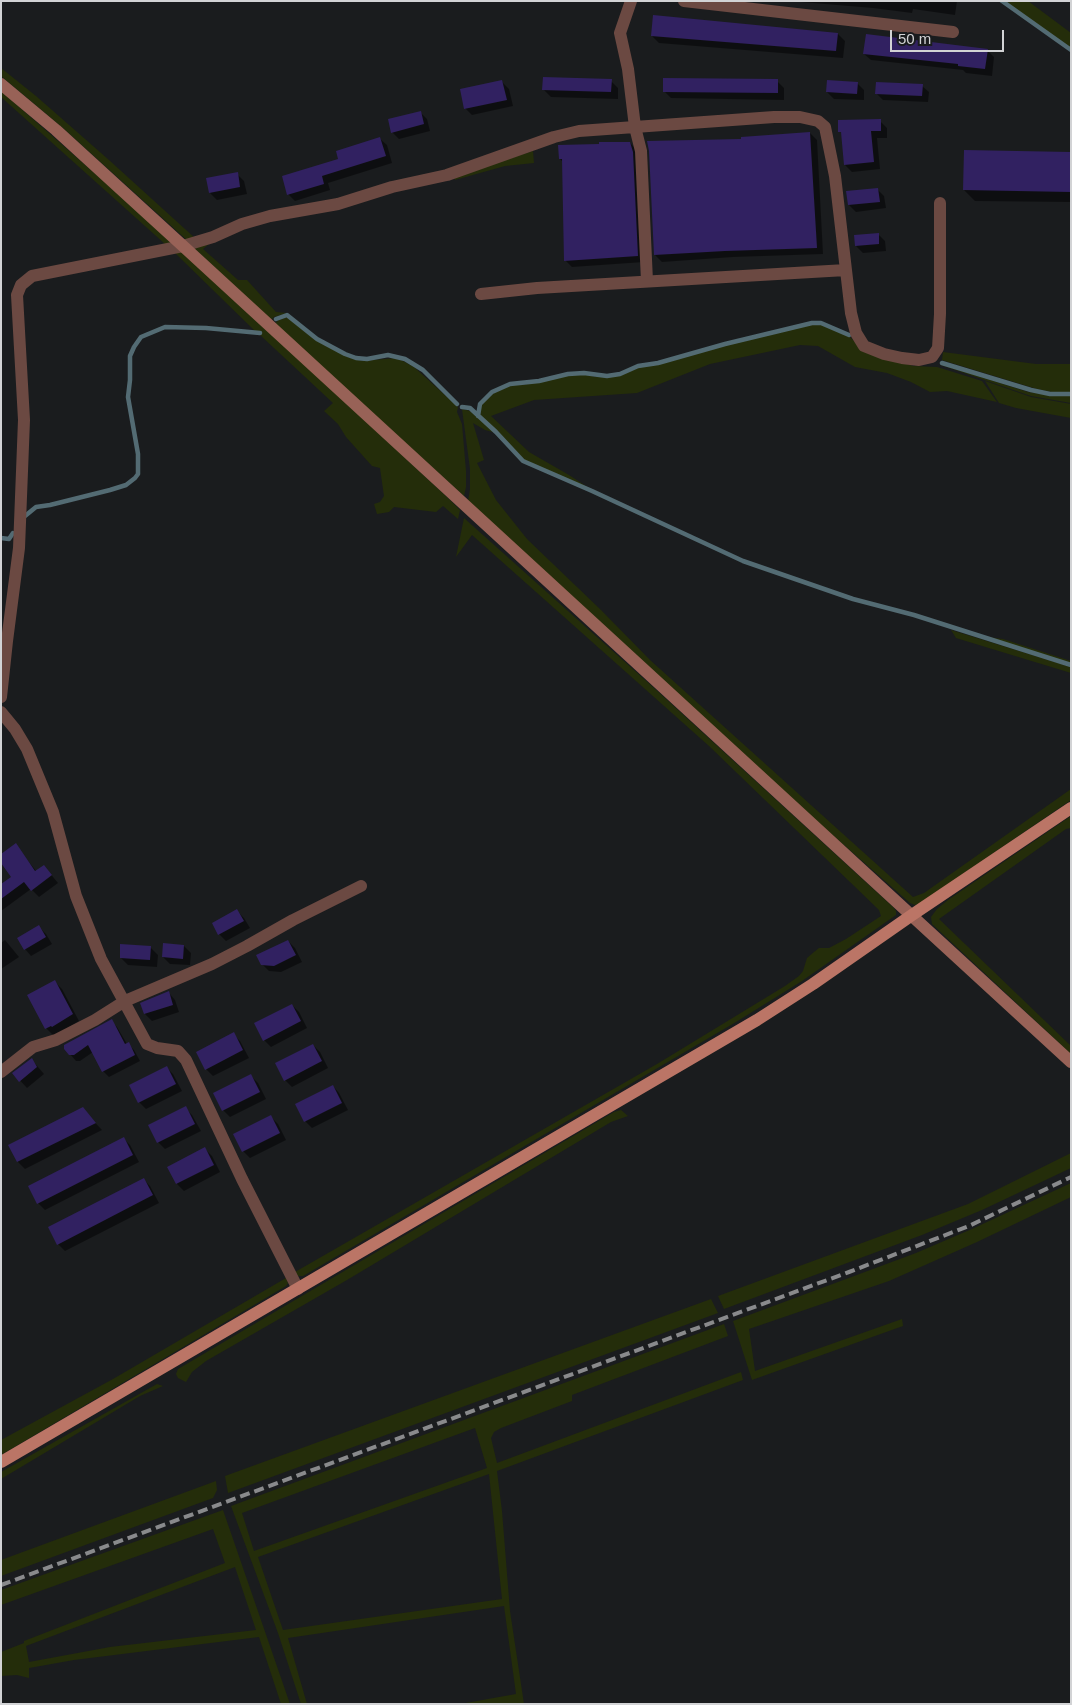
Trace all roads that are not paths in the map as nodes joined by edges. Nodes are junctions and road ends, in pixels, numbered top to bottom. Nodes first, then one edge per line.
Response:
1 (631, 1) edge
2 (684, 1) edge
3 (953, 32) dead end
4 (1, 84) edge
5 (635, 127) junction
6 (940, 203) dead end
7 (183, 246) junction
8 (846, 270) junction
9 (647, 281) junction
10 (481, 294) dead end
11 (1, 697) edge
12 (1, 712) edge
13 (1071, 808) edge
14 (361, 886) dead end
15 (912, 916) junction
16 (125, 1001) junction
17 (1071, 1062) edge
18 (1, 1072) edge
19 (298, 1289) junction
20 (1, 1462) edge

1 - 5 street
2 - 3 street
4 - 7 main road
5 - 7 street
5 - 8 street
5 - 9 street
6 - 8 street
7 - 11 street
7 - 15 main road
8 - 9 street
9 - 10 street
12 - 16 street
13 - 15 main road
14 - 16 street
15 - 17 main road
15 - 19 main road
16 - 18 street
16 - 19 street
19 - 20 main road

